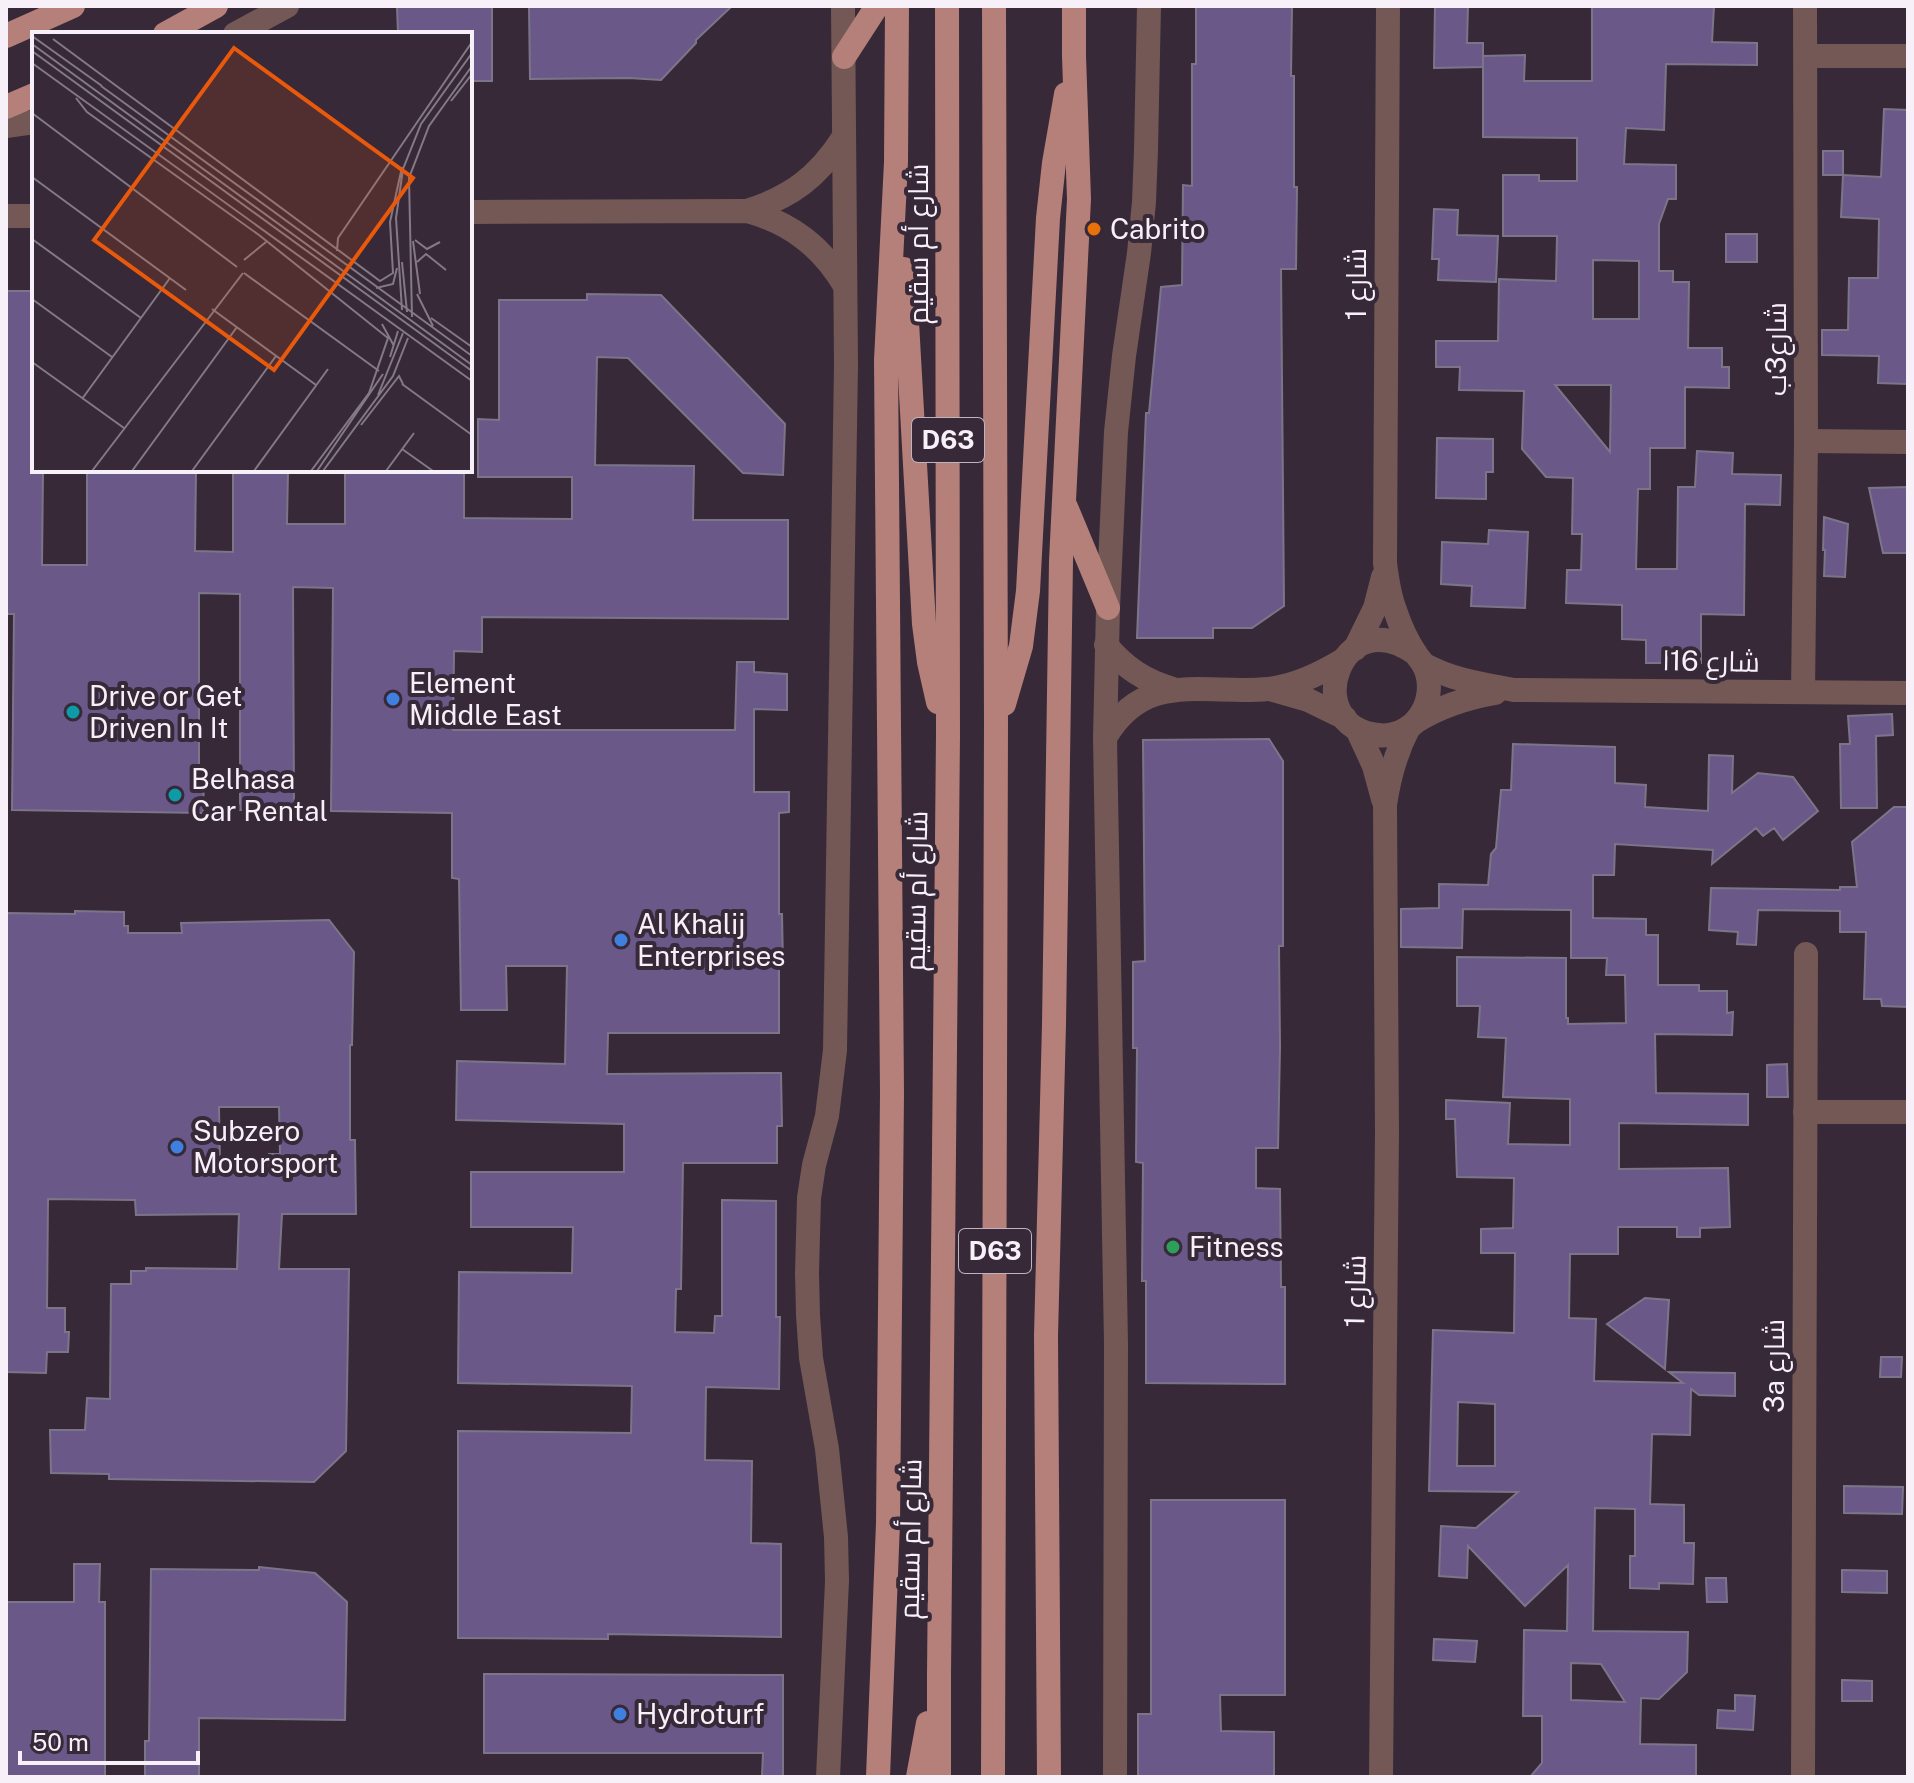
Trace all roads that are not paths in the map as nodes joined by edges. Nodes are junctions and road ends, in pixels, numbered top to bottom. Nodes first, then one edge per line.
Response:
1 (73, 6) edge
2 (216, 6) edge
3 (287, 6) edge
4 (843, 6) edge
5 (877, 6) edge
6 (897, 6) edge
7 (947, 6) edge
8 (994, 6) edge
9 (1074, 6) edge
10 (1149, 6) edge
11 (1388, 6) edge
12 (1805, 6) edge
13 (169, 32) edge
14 (239, 32) edge
15 (6, 36) edge
16 (1074, 56) junction
17 (1806, 56) junction
18 (1908, 56) edge
19 (844, 57) junction
20 (32, 96) edge
21 (6, 107) edge
22 (32, 122) edge
23 (6, 126) edge
24 (843, 138) junction
25 (896, 162) junction
26 (747, 211) junction
27 (472, 212) edge
28 (6, 216) edge
29 (32, 216) edge
30 (845, 286) junction
31 (1806, 441) junction
32 (1908, 442) edge
33 (1064, 501) junction
34 (1385, 563) junction
35 (1108, 608) junction
36 (1106, 645) junction
37 (1349, 654) junction
38 (1419, 659) junction
39 (1173, 689) junction
40 (1267, 689) junction
41 (1514, 690) junction
42 (1803, 692) junction
43 (1908, 693) edge
44 (1351, 723) junction
45 (996, 725) junction
46 (1412, 725) junction
47 (948, 735) junction
48 (1105, 738) junction
49 (1385, 805) junction
50 (1806, 954) dead end
51 (1805, 1112) junction
52 (1908, 1112) edge
53 (939, 1674) junction
54 (828, 1777) edge
55 (878, 1777) edge
56 (918, 1777) edge
57 (939, 1777) edge
58 (993, 1777) edge
59 (1049, 1777) edge
60 (1115, 1777) edge
61 (1381, 1777) edge
62 (1803, 1777) edge

1 - 15 main road
2 - 13 main road
3 - 14 street
4 - 19 street
5 - 19 main road
6 - 25 main road
7 - 47 main road, شارع أم سقيم / D63
8 - 45 main road, D63
9 - 16 main road
10 - 35 street
11 - 34 street, شارع 1
12 - 17 street, شارع3ب
16 - 33 main road
16 - 45 main road
17 - 18 street
17 - 31 street, شارع3ب
19 - 24 street
20 - 21 main road
22 - 23 street
24 - 26 street
24 - 30 street
25 - 47 main road
25 - 55 main road
26 - 27 street
26 - 30 street
28 - 29 street
30 - 54 street
31 - 32 street
31 - 42 street, شارع3ب
33 - 35 main road
33 - 59 main road
34 - 37 street, شارع 1
34 - 38 street, شارع 1
35 - 36 street
36 - 39 street
36 - 48 street
37 - 38 street
37 - 40 street
37 - 44 street
38 - 41 street, شارع 16ا
38 - 46 street
39 - 40 street
39 - 48 street
40 - 44 street
41 - 42 street, شارع 16ا
41 - 46 street, شارع 16ا
42 - 43 street, شارع 16ا
44 - 46 street
44 - 49 street, شارع 1
45 - 58 main road, D63
46 - 49 street, شارع 1
47 - 53 main road, شارع أم سقيم / D63
48 - 60 street
49 - 61 street, شارع 1
50 - 51 street, 3a شارع
51 - 52 street
51 - 62 street, 3a شارع
53 - 56 main road
53 - 57 main road, شارع أم سقيم / D63

